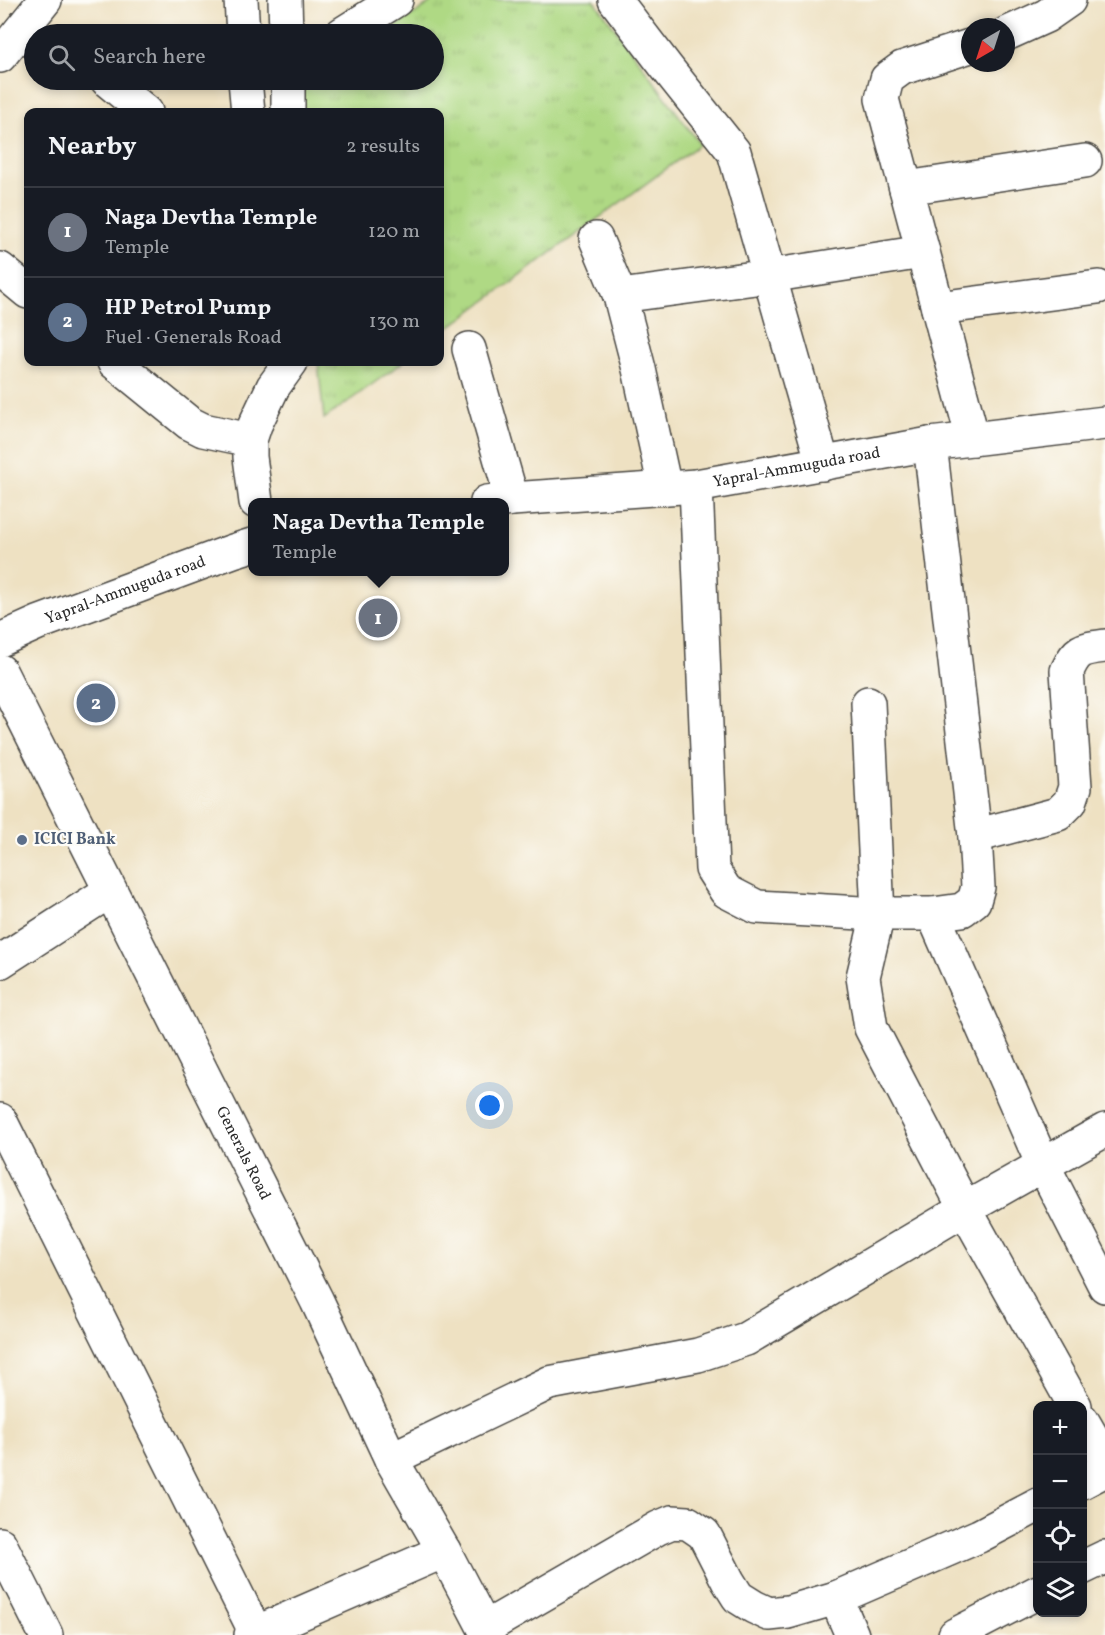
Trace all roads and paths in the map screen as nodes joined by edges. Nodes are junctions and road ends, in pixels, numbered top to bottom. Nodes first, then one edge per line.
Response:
1 (241, 0) edge
2 (285, 0) edge
3 (396, 0) edge
4 (615, 0) edge
5 (1069, 0) edge
6 (242, 24) edge
7 (286, 24) edge
8 (358, 24) edge
9 (1015, 30) edge
10 (24, 34) edge
11 (961, 49) edge
12 (0, 56) edge
13 (119, 90) edge
14 (246, 90) edge
15 (288, 90) edge
16 (142, 108) edge
17 (248, 108) edge
18 (288, 108) edge
19 (1084, 161) dead end
20 (906, 188) junction
21 (596, 239) dead end
22 (923, 252) junction
23 (0, 269) edge
24 (769, 276) junction
25 (1098, 287) dead end
26 (24, 289) edge
27 (620, 296) junction
28 (938, 308) junction
29 (469, 350) dead end
30 (119, 366) edge
31 (275, 370) edge
32 (1105, 423) edge
33 (973, 439) junction
34 (250, 440) junction
35 (930, 444) junction
36 (823, 464) junction
37 (681, 487) junction
38 (255, 498) edge
39 (498, 498) edge
40 (509, 500) edge
41 (248, 546) edge
42 (0, 640) edge
43 (1105, 646) edge
44 (0, 671) edge
45 (868, 703) dead end
46 (975, 836) junction
47 (110, 891) junction
48 (878, 914) junction
49 (933, 914) junction
50 (0, 962) edge
51 (0, 1120) edge
52 (1105, 1130) edge
53 (1043, 1165) junction
54 (965, 1209) junction
55 (1105, 1286) edge
56 (1072, 1401) edge
57 (1087, 1426) edge
58 (391, 1459) junction
59 (1105, 1460) edge
60 (1105, 1470) edge
61 (1087, 1480) edge
62 (1033, 1508) edge
63 (0, 1544) edge
64 (444, 1551) junction
65 (1105, 1557) edge
66 (1087, 1566) edge
67 (1033, 1595) edge
68 (836, 1598) junction
69 (487, 1631) edge
70 (255, 1634) edge
71 (46, 1635) edge
72 (852, 1635) edge
73 (955, 1635) edge

1 - 6 street
2 - 7 street
3 - 8 street
4 - 24 street
5 - 9 street
10 - 12 street
11 - 20 street
13 - 16 street
14 - 17 street
15 - 18 street
19 - 20 street
20 - 22 street
21 - 27 street
22 - 24 street
22 - 28 street
23 - 26 street
24 - 27 street
24 - 36 street
25 - 28 street
27 - 37 street
28 - 33 street
29 - 39 street
30 - 34 street
31 - 34 street
32 - 33 street, Yapral-Ammuguda road
33 - 35 street, Yapral-Ammuguda road
34 - 38 street
35 - 36 street, Yapral-Ammuguda road
35 - 46 street
36 - 37 street, Yapral-Ammuguda road
37 - 40 street, Yapral-Ammuguda road
37 - 48 street
41 - 42 street, Yapral-Ammuguda road
43 - 46 street
44 - 47 street, Generals Road
45 - 48 street
46 - 49 street
47 - 50 street
47 - 58 street, Generals Road
48 - 49 street
48 - 54 street
49 - 53 street
51 - 70 street
52 - 53 street
53 - 54 street
53 - 55 street
54 - 56 street
54 - 58 street
57 - 59 street
58 - 64 street, Generals Road
60 - 61 street
62 - 68 street
63 - 71 street
64 - 69 street, Generals Road
64 - 70 street
65 - 66 street
67 - 73 street
68 - 69 street
68 - 72 street

